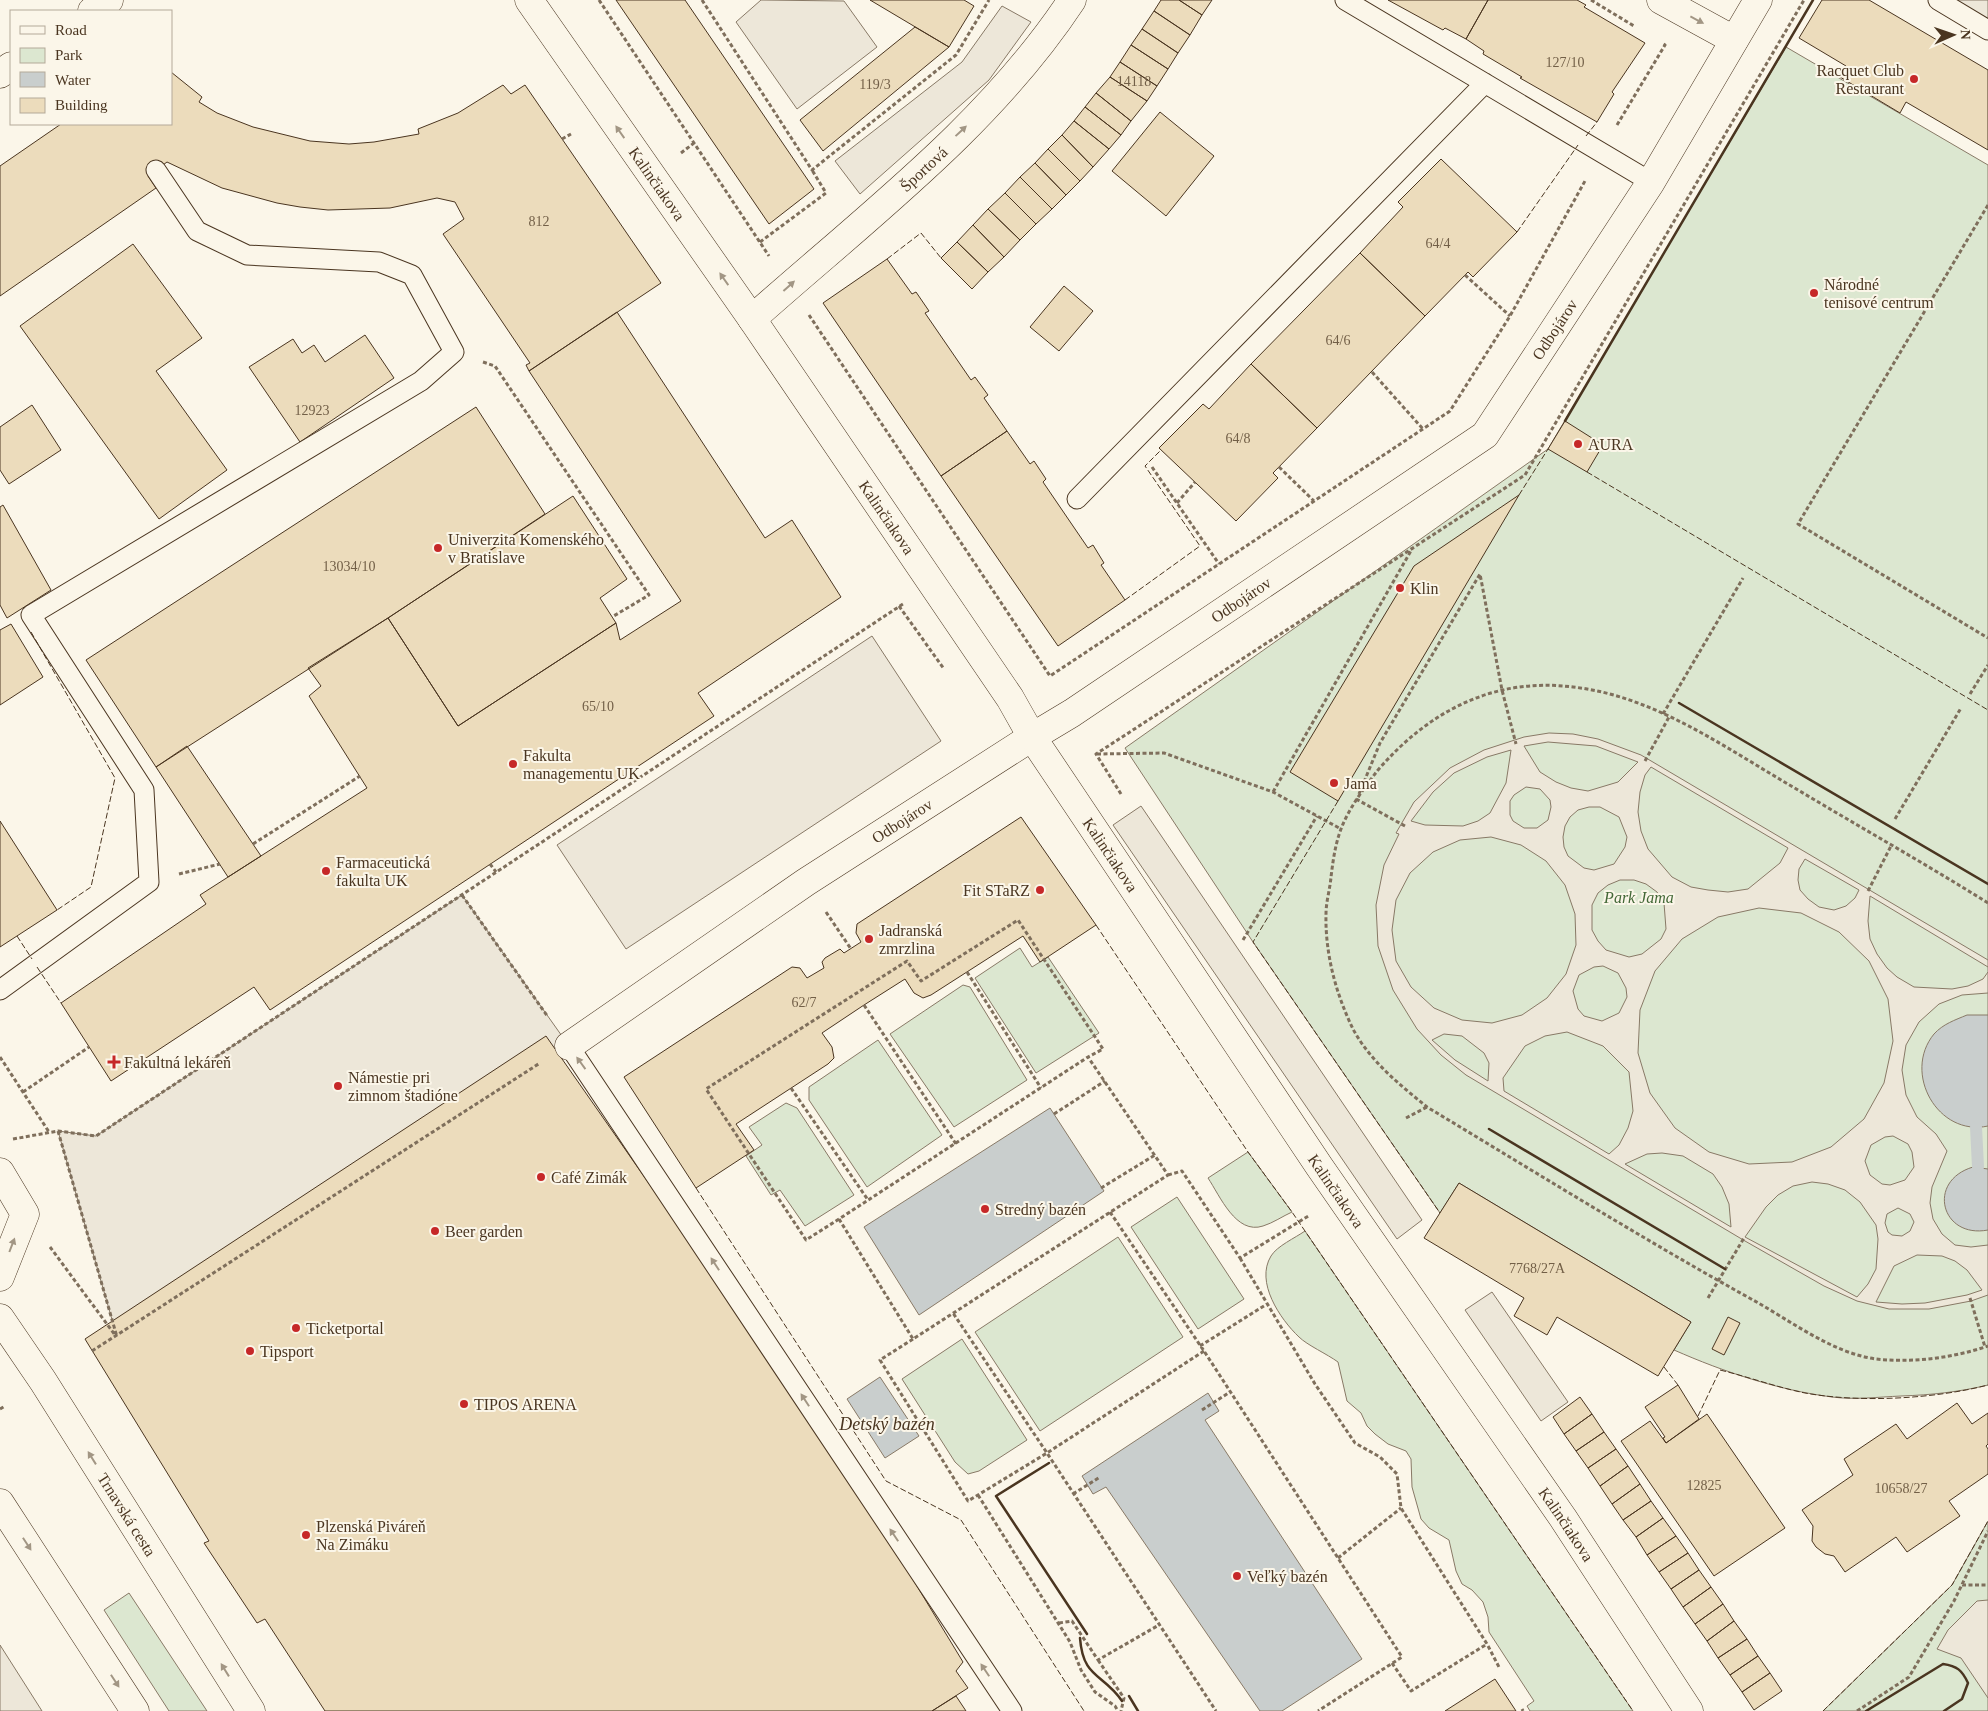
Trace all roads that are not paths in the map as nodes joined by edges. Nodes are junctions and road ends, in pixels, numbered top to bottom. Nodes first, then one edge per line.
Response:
1 (109, 0) edge
2 (529, 0) edge
3 (1072, 0) edge
4 (1345, 0) edge
5 (1661, 0) edge
6 (1758, 0) edge
7 (1938, 0) edge
8 (94, 10) edge
9 (1988, 30) edge
10 (1734, 40) junction
11 (1485, 83) junction
12 (156, 170) dead end
13 (1651, 182) junction
14 (752, 319) junction
15 (1077, 499) dead end
16 (1032, 736) junction
17 (0, 990) edge
18 (569, 1046) joint
19 (0, 1172) edge
20 (0, 1277) edge
21 (0, 1318) edge
22 (0, 1344) edge
23 (36, 1371) junction
24 (0, 1503) edge
25 (134, 1711) edge
26 (251, 1711) edge
27 (1012, 1711) edge
28 (1689, 1711) edge

1 - 8 street
14 -> 2 street, Kalinčiakova
14 -> 3 street, Športová
4 - 11 lane
5 -> 10 street
6 - 10 street, Odbojárov
7 - 9 lane
10 - 13 street, Odbojárov
11 - 13 lane
11 - 15 lane
12 - 17 lane
13 - 16 street, Odbojárov
14 - 16 street, Kalinčiakova
16 - 18 street, Odbojárov
16 - 28 street, Kalinčiakova
27 -> 18 lane
20 -> 19 street
21 - 23 street, Trnavská cesta
22 - 23 street
26 -> 23 street, Trnavská cesta
24 -> 25 street

